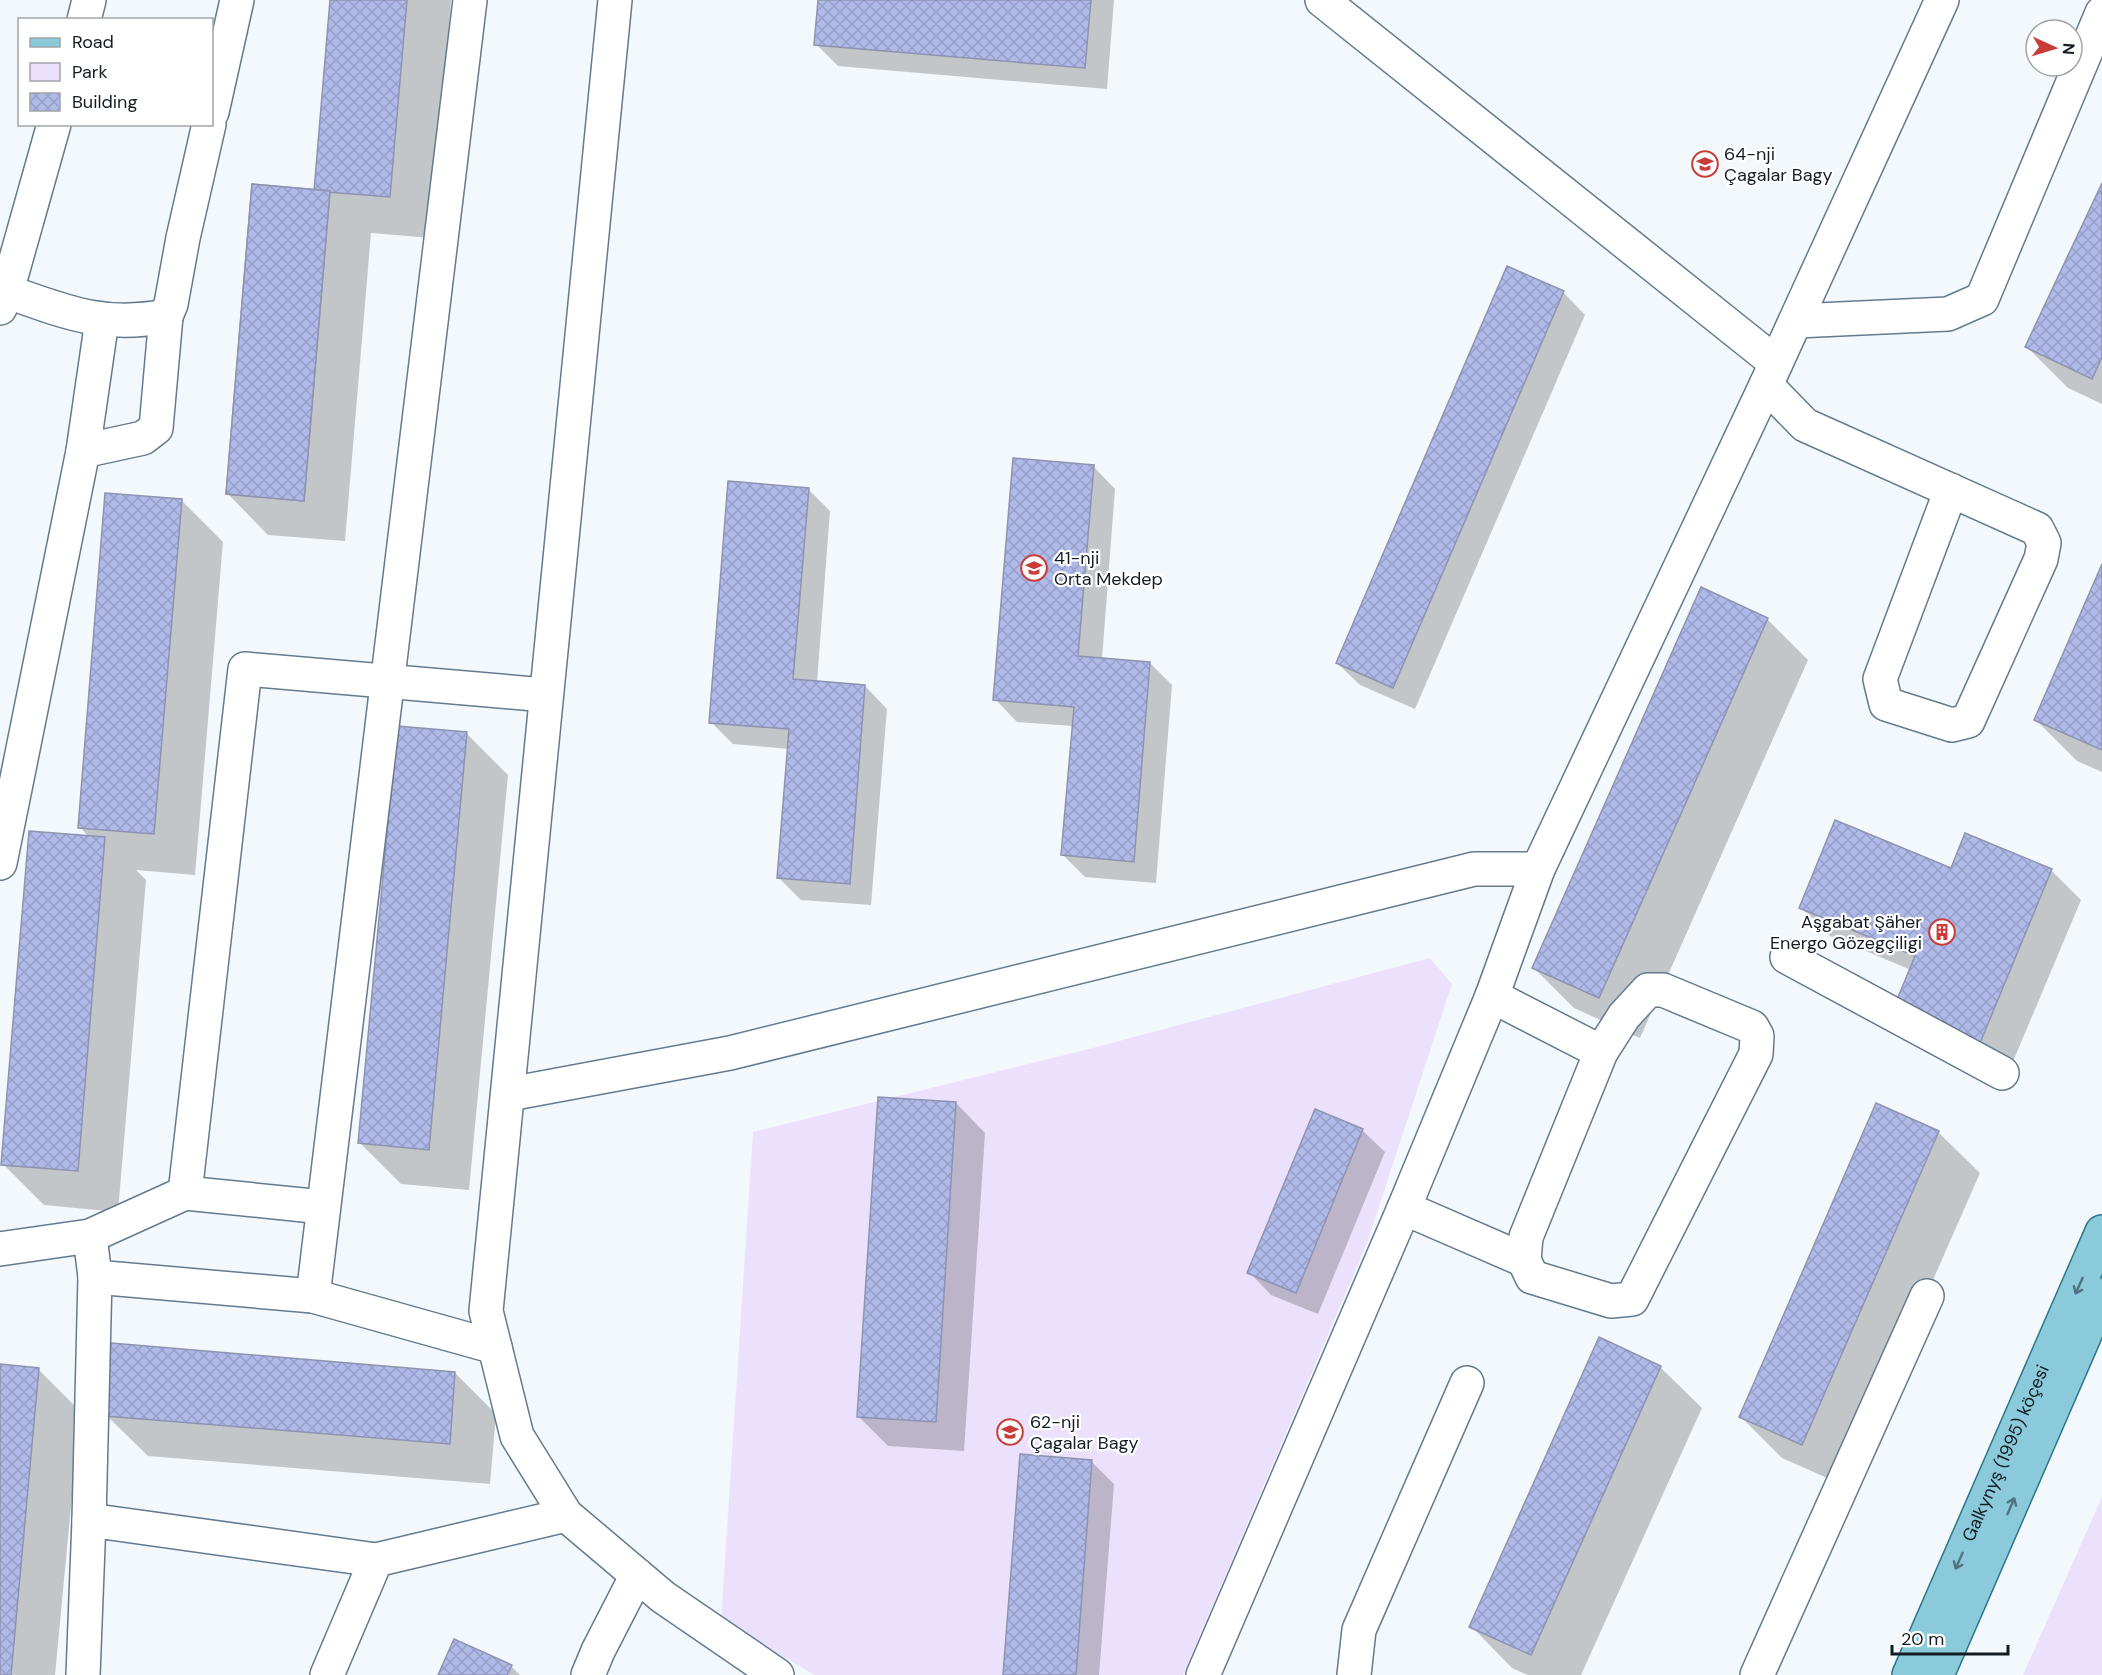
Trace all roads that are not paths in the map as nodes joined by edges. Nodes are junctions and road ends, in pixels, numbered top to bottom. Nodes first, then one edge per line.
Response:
1 (88, 0) edge
2 (237, 0) edge
3 (470, 0) edge
4 (615, 0) edge
5 (1322, 0) edge
6 (1942, 0) edge
7 (2102, 13) edge
8 (84, 18) edge
9 (213, 108) edge
10 (53, 126) edge
11 (209, 126) edge
12 (2, 296) edge
13 (166, 316) junction
14 (102, 320) junction
15 (1796, 321) junction
16 (1771, 374) junction
17 (83, 451) junction
18 (1951, 490) junction
19 (387, 682) junction
20 (546, 695) junction
21 (0, 863) edge
22 (1538, 869) junction
23 (1787, 957) dead end
24 (1492, 996) junction
25 (1601, 1052) junction
26 (2002, 1073) dead end
27 (509, 1094) junction
28 (185, 1193) junction
29 (323, 1208) junction
30 (1404, 1208) junction
31 (2102, 1232) edge
32 (90, 1236) junction
33 (0, 1249) edge
34 (1524, 1260) junction
35 (95, 1277) junction
36 (2102, 1295) edge
37 (313, 1296) junction
38 (1927, 1296) dead end
39 (495, 1347) junction
40 (1467, 1383) dead end
41 (566, 1515) junction
42 (89, 1520) junction
43 (376, 1560) junction
44 (637, 1575) junction
45 (84, 1675) edge
46 (327, 1675) edge
47 (588, 1675) edge
48 (777, 1675) edge
49 (1203, 1675) edge
50 (1354, 1675) edge
51 (1757, 1675) edge
52 (1909, 1675) edge
53 (1937, 1675) edge

1 - 8 street
2 - 9 street
3 - 19 street
4 - 20 street
5 - 16 street
6 - 15 street
7 - 15 street
10 - 12 street
11 - 13 street
12 - 14 street
13 - 14 street
13 - 17 street
14 - 17 street
15 - 16 street
16 - 18 street
16 - 22 street
17 - 21 street
18 - 18 street
19 - 20 street
19 - 28 street
19 - 29 street
20 - 27 street
22 - 24 street
22 - 27 street
23 - 26 street
24 - 25 street
24 - 30 street
25 - 34 street
25 - 34 street
27 - 39 street
28 - 29 street
28 - 32 street
29 - 37 street
30 - 34 street
30 - 49 street
31 -> 52 main road, Galkynyş (1995) köçesi
32 - 33 street
32 - 35 street
35 - 37 street
35 - 42 street
53 -> 36 main road, Galkynyş (1995) köçesi
37 - 39 street
38 - 51 street
39 - 41 street
40 - 50 street
41 - 43 street
41 - 44 street
42 - 43 street
42 - 45 street
43 - 46 street
44 - 47 street
44 - 48 street

